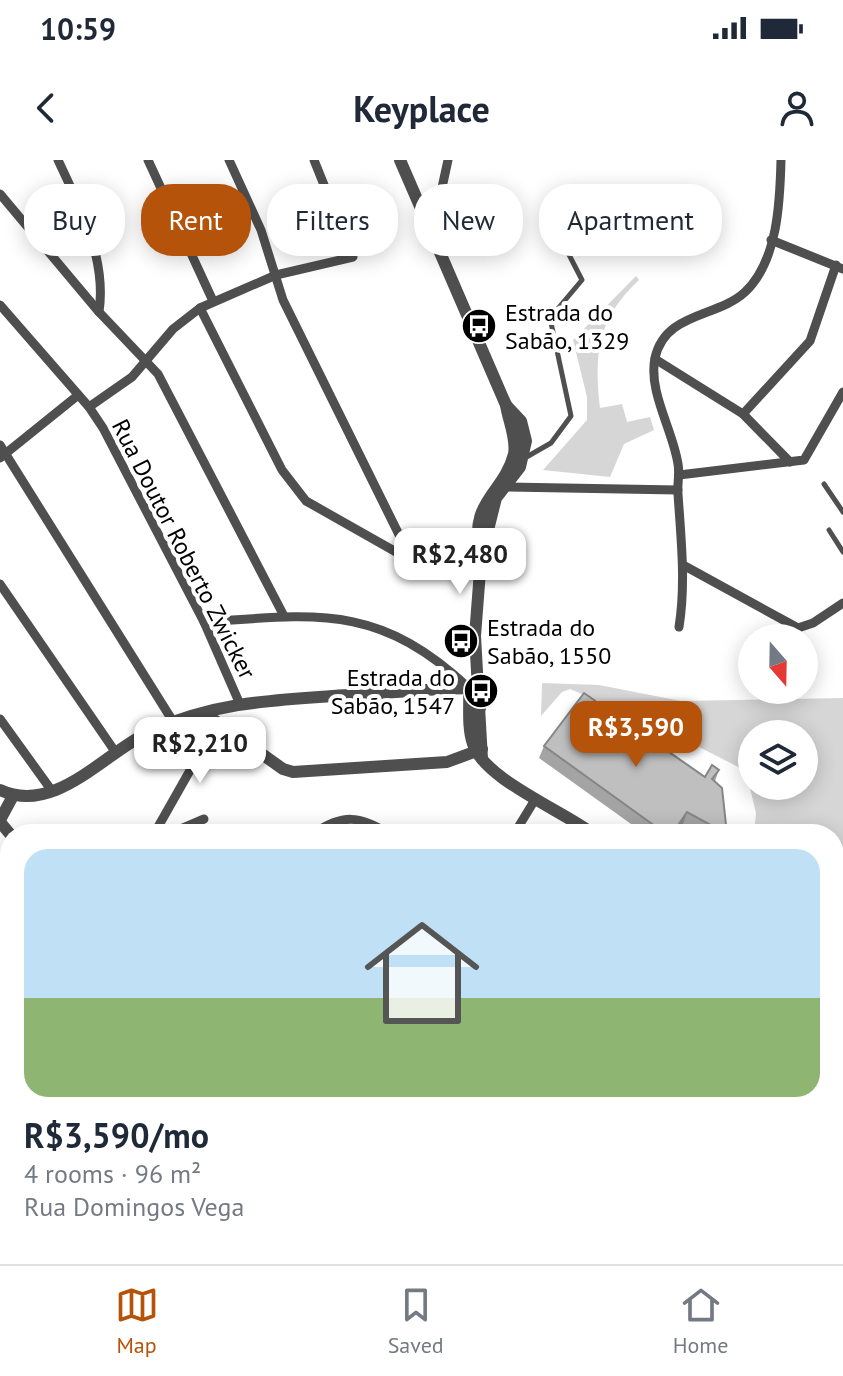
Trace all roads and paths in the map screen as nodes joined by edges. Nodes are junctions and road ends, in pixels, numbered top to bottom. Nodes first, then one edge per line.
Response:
1 (58, 160) edge
2 (148, 160) edge
3 (229, 160) edge
4 (314, 160) edge
5 (400, 160) edge
6 (448, 160) edge
7 (781, 160) edge
8 (443, 184) edge
9 (414, 192) edge
10 (0, 194) edge
11 (771, 240) junction
12 (442, 256) edge
13 (570, 256) edge
14 (839, 267) edge
15 (276, 275) junction
16 (213, 301) junction
17 (0, 305) edge
18 (200, 308) junction
19 (99, 312) junction
20 (655, 359) junction
21 (148, 362) junction
22 (843, 392) edge
23 (77, 396) junction
24 (506, 405) junction
25 (89, 407) junction
26 (743, 414) junction
27 (2, 452) edge
28 (522, 459) junction
29 (790, 462) junction
30 (679, 475) junction
31 (824, 484) dead end
32 (506, 486) junction
33 (492, 490) junction
34 (678, 490) junction
35 (843, 512) edge
36 (829, 530) dead end
37 (843, 552) edge
38 (481, 558) junction
39 (683, 565) junction
40 (0, 584) edge
41 (843, 603) edge
42 (284, 616) junction
43 (204, 622) junction
44 (679, 627) dead end
45 (475, 636) junction
46 (469, 688) junction
47 (243, 702) junction
48 (480, 708) junction
49 (204, 713) junction
50 (0, 719) edge
51 (218, 721) junction
52 (174, 723) junction
53 (114, 750) junction
54 (480, 753) junction
55 (0, 790) edge
56 (52, 791) junction
57 (13, 796) junction
58 (536, 798) junction
59 (204, 819) dead end
60 (0, 821) edge
61 (160, 824) edge
62 (192, 824) edge
63 (327, 824) edge
64 (373, 824) edge
65 (520, 824) edge
66 (575, 824) edge

1 - 19 street
2 - 16 street
3 - 15 street
4 - 15 street
5 - 9 street
6 - 8 street
7 - 11 street
10 - 19 street
11 - 14 street
11 - 20 street
12 - 24 street
13 - 28 lane
14 - 26 street
15 - 16 street
15 - 18 street
16 - 18 street
17 - 23 street, Rua Doutor Roberto Zwicker
18 - 21 street
19 - 21 street
20 - 26 street
20 - 30 street
21 - 25 street
21 - 42 street
22 - 29 street
23 - 25 street, Rua Doutor Roberto Zwicker
23 - 27 street
24 - 28 street
24 - 33 street
25 - 43 street, Rua Doutor Roberto Zwicker
26 - 29 street
27 - 52 street
28 - 32 street
29 - 30 street
30 - 34 street
31 - 35 lane
32 - 33 street
32 - 34 street
32 - 38 street
33 - 38 street
34 - 39 street
36 - 37 lane
38 - 45 street
39 - 41 street
39 - 44 street
40 - 53 street
42 - 43 street
42 - 46 street
43 - 47 street, Rua Doutor Roberto Zwicker
45 - 46 street
45 - 48 street
46 - 47 street
46 - 48 street
46 - 54 street
47 - 49 street
47 - 51 street
48 - 54 street
49 - 51 street
49 - 52 street
50 - 56 street
51 - 54 street
51 - 61 street
52 - 53 street
53 - 56 street
54 - 58 street
55 - 57 street
56 - 57 street
57 - 60 street
58 - 65 street
58 - 66 street
59 - 62 street
63 - 64 street

